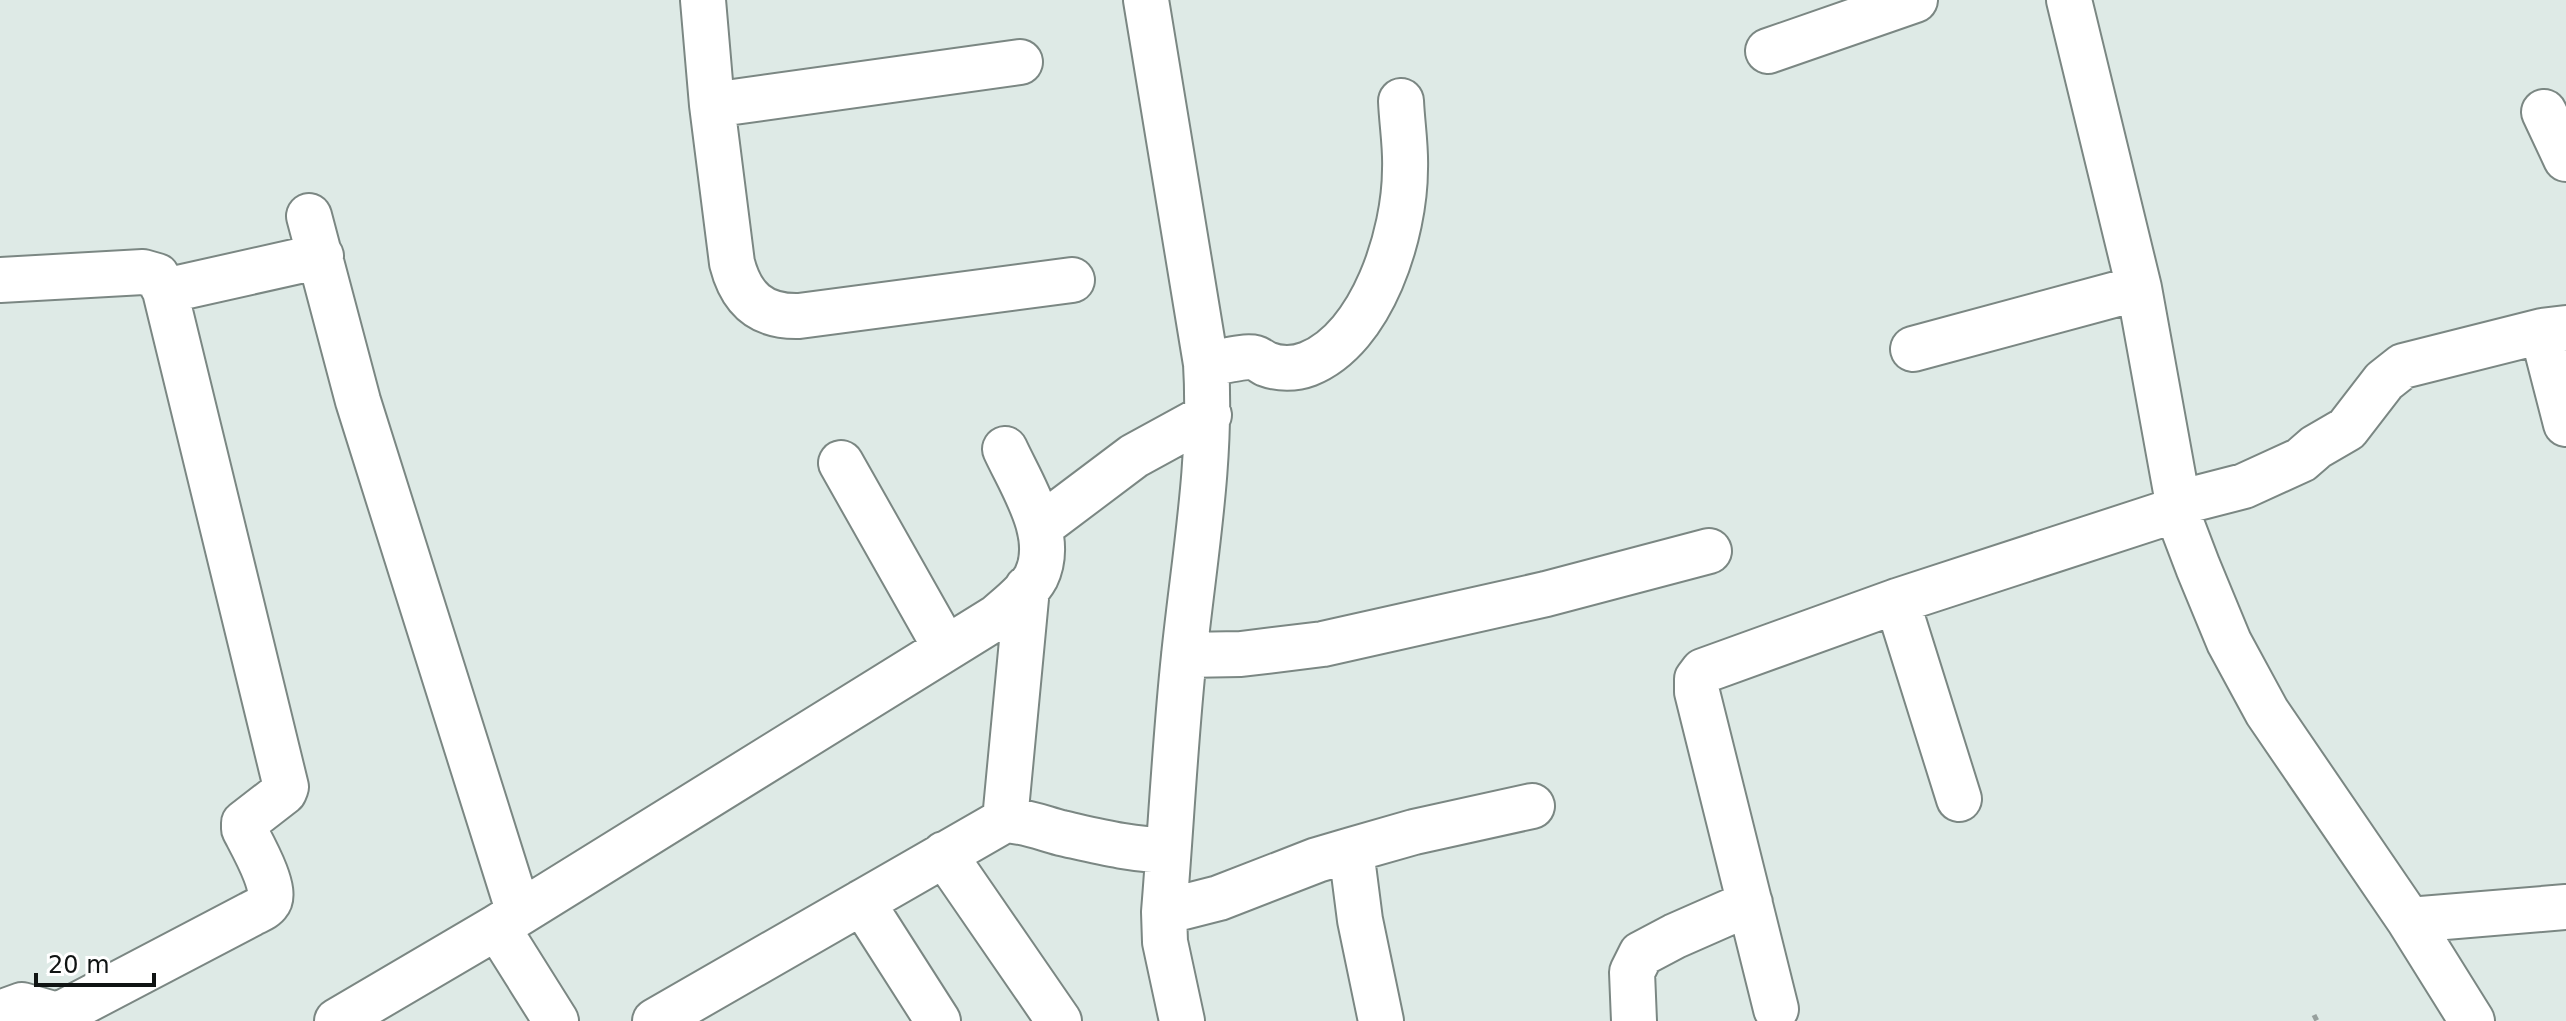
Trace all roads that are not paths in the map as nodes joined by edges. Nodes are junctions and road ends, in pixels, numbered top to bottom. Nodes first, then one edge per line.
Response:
1 (703, 0) edge
2 (1146, 0) edge
3 (1915, 0) edge
4 (2069, 0) edge
5 (1768, 51) dead end
6 (1020, 62) dead end
7 (1401, 101) dead end
8 (712, 105) junction
9 (2544, 112) dead end
10 (2566, 159) edge
11 (0, 280) edge
12 (1072, 280) dead end
13 (2139, 288) junction
14 (165, 291) junction
15 (2554, 329) edge
16 (1913, 349) dead end
17 (1206, 364) junction
18 (1209, 415) junction
19 (2566, 424) edge
20 (1005, 449) dead end
21 (841, 463) dead end
22 (2178, 506) junction
23 (1041, 526) junction
24 (1709, 551) dead end
25 (1027, 588) junction
26 (1897, 601) junction
27 (945, 647) junction
28 (1184, 655) junction
29 (1959, 799) dead end
30 (1532, 806) dead end
31 (1005, 820) junction
32 (1168, 850) junction
33 (1351, 850) junction
34 (944, 854) junction
35 (862, 902) junction
36 (1750, 903) junction
37 (2566, 907) edge
38 (1164, 912) junction
39 (508, 920) junction
40 (2409, 920) junction
41 (719, 1006) edge
42 (1776, 1009) dead end
43 (0, 1013) edge
44 (55, 1019) edge
45 (337, 1021) edge
46 (556, 1021) edge
47 (655, 1021) edge
48 (938, 1021) edge
49 (1059, 1021) edge
50 (1182, 1021) edge
51 (1381, 1021) edge
52 (1634, 1021) edge
53 (2472, 1021) edge

1 - 8 street
2 - 17 street
3 - 5 street
4 - 13 street
6 - 8 street
7 - 17 street
8 - 12 street
9 - 10 street
11 - 14 street
13 - 16 street
13 - 22 street
14 - 39 street
14 - 44 street
15 - 19 street
15 - 22 street
17 - 18 street
18 - 23 street
18 - 28 street
20 - 23 street
21 - 27 street
22 - 26 street
22 - 40 street
23 - 25 street
24 - 28 street
25 - 27 street
25 - 31 street
26 - 29 street
26 - 36 street
27 - 39 street
28 - 32 street
30 - 33 street
31 - 32 street
31 - 34 street
32 - 38 street
33 - 38 street
33 - 51 street
34 - 35 street
34 - 49 street
35 - 41 street
35 - 48 street
36 - 42 street
36 - 52 street
37 - 40 street
38 - 50 street
39 - 45 street
39 - 46 street
40 - 53 street
41 - 47 street
43 - 44 street

